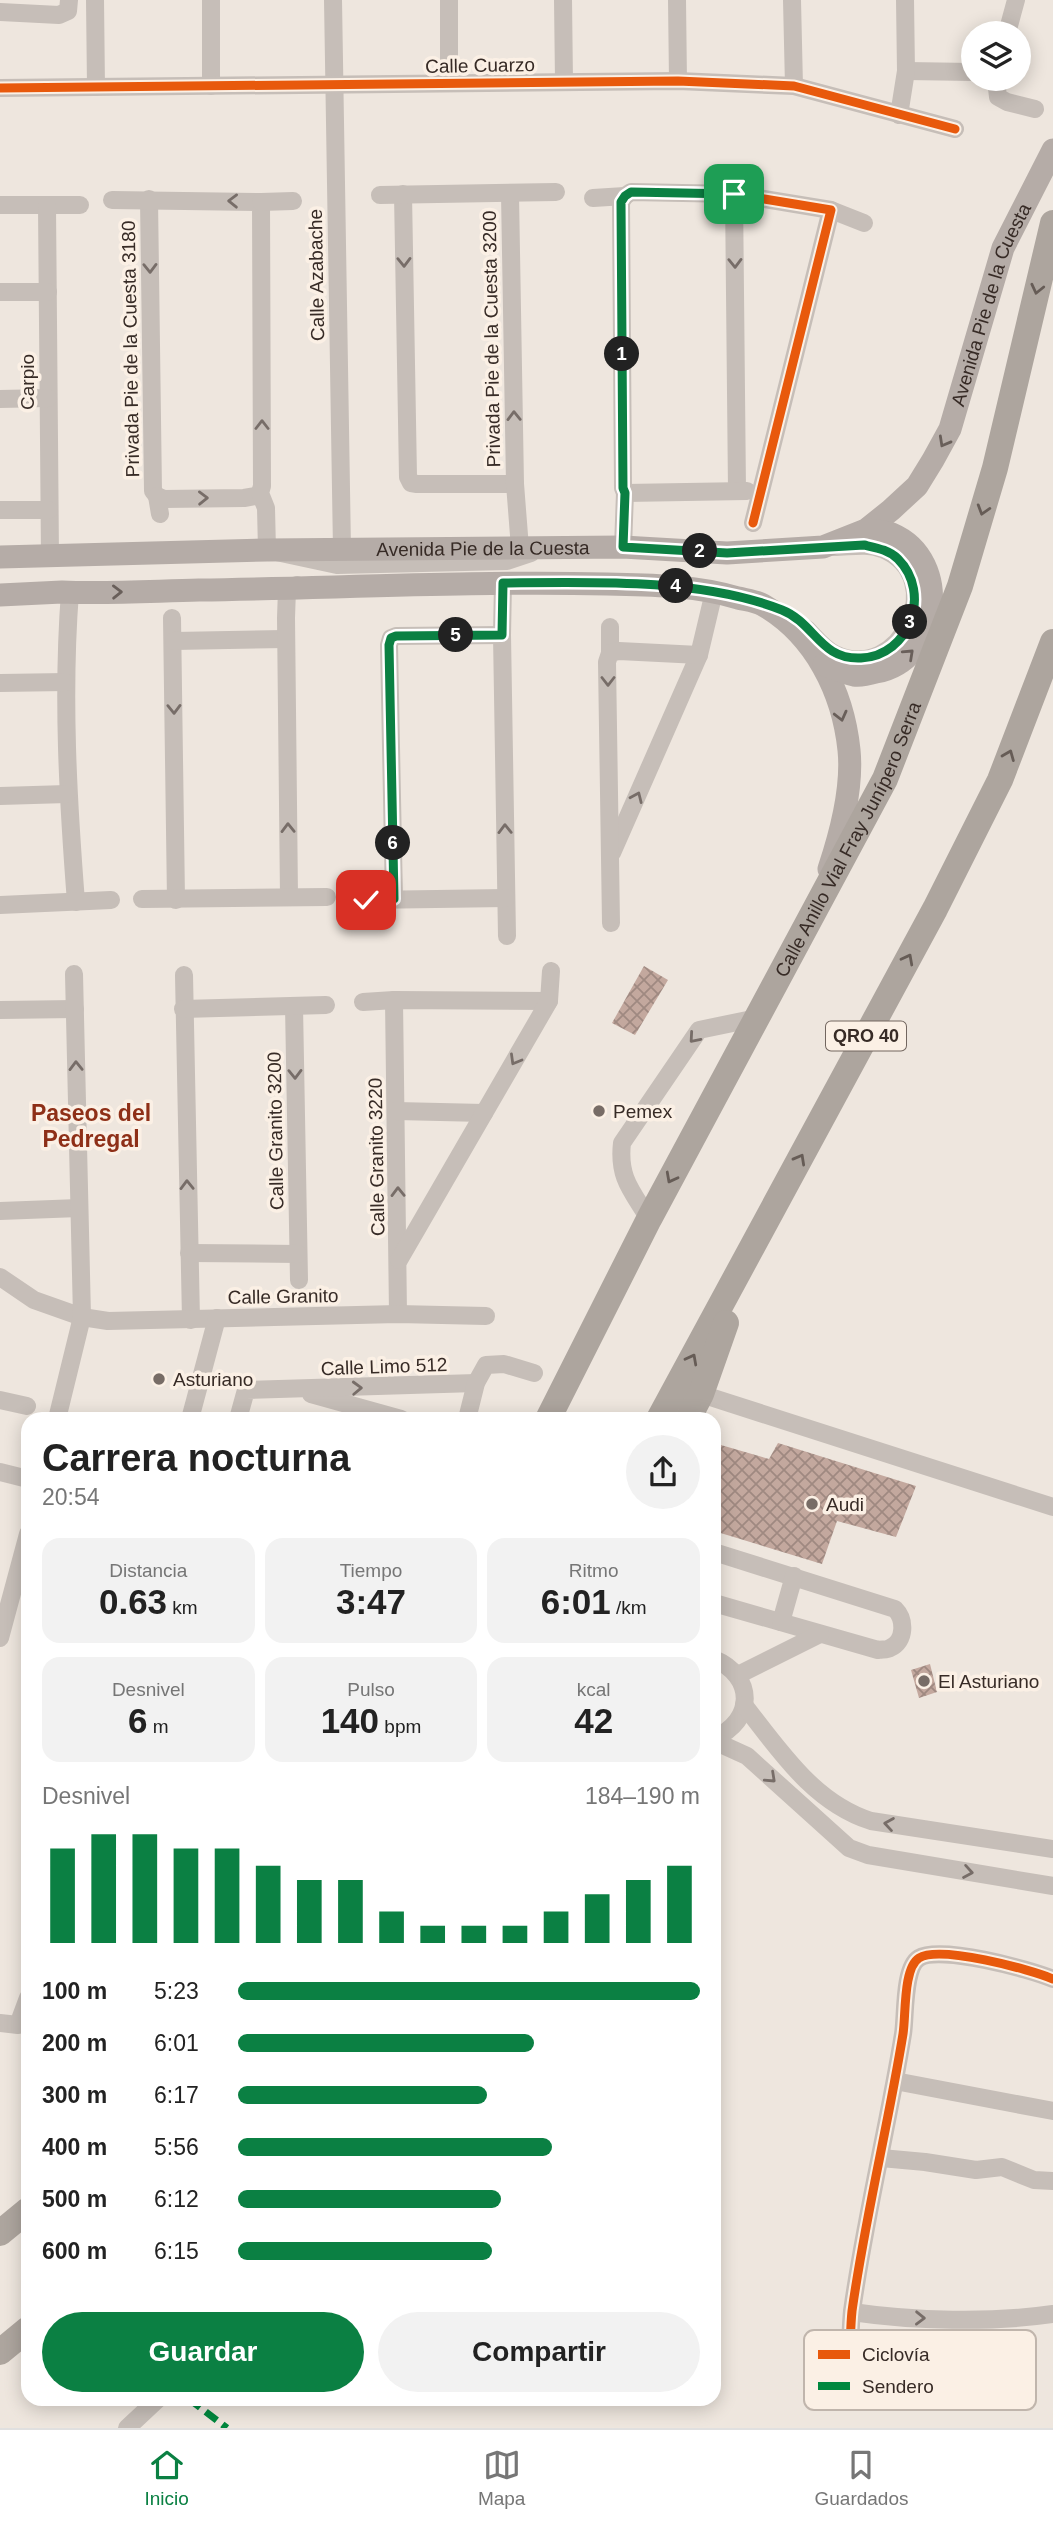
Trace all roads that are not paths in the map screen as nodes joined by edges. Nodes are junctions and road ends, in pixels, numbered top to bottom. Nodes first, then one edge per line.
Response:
1 (69, 0) edge
2 (95, 0) edge
3 (211, 0) edge
4 (333, 0) edge
5 (449, 0) edge
6 (563, 0) edge
7 (677, 0) edge
8 (792, 0) edge
9 (905, 0) edge
10 (1016, 0) edge
11 (1, 12) edge
12 (1010, 21) edge
13 (906, 71) junction
14 (961, 72) edge
15 (564, 81) junction
16 (678, 81) junction
17 (449, 82) junction
18 (334, 83) junction
19 (211, 86) junction
20 (794, 86) junction
21 (96, 87) junction
22 (0, 88) edge
23 (997, 91) edge
24 (1035, 109) dead end
25 (899, 115) junction
26 (955, 129) dead end
27 (1053, 150) edge
28 (556, 192) dead end
29 (403, 194) junction
30 (510, 194) junction
31 (734, 194) junction
32 (380, 195) dead end
33 (625, 196) junction
34 (593, 198) dead end
35 (149, 199) junction
36 (112, 200) dead end
37 (293, 201) dead end
38 (261, 202) junction
39 (0, 205) edge
40 (80, 205) dead end
41 (47, 206) junction
42 (831, 210) junction
43 (864, 223) dead end
44 (1053, 223) edge
45 (0, 292) edge
46 (48, 292) junction
47 (48, 398) junction
48 (0, 399) edge
49 (515, 484) junction
50 (737, 491) junction
51 (763, 491) junction
52 (260, 493) junction
53 (625, 493) junction
54 (0, 510) edge
55 (49, 510) junction
56 (753, 523) dead end
57 (866, 530) junction
58 (623, 547) junction
59 (823, 547) junction
60 (520, 548) junction
61 (546, 548) junction
62 (267, 550) junction
63 (342, 550) junction
64 (0, 557) edge
65 (50, 557) junction
66 (503, 583) junction
67 (553, 583) junction
68 (288, 589) junction
69 (714, 592) junction
70 (70, 593) junction
71 (0, 595) edge
72 (761, 604) junction
73 (172, 618) dead end
74 (610, 627) dead end
75 (502, 635) junction
76 (285, 639) junction
77 (174, 641) junction
78 (1053, 642) edge
79 (610, 653) junction
80 (699, 655) junction
81 (824, 665) junction
82 (66, 681) junction
83 (0, 684) edge
84 (67, 794) junction
85 (0, 796) edge
86 (609, 860) junction
87 (289, 897) junction
88 (327, 897) dead end
89 (506, 898) junction
90 (142, 899) dead end
91 (394, 899) junction
92 (111, 900) dead end
93 (176, 900) junction
94 (366, 900) dead end
95 (76, 902) junction
96 (0, 905) edge
97 (813, 915) junction
98 (611, 923) dead end
99 (507, 936) dead end
100 (551, 971) dead end
101 (74, 974) dead end
102 (184, 975) dead end
103 (394, 1000) junction
104 (549, 1001) junction
105 (363, 1002) dead end
106 (326, 1005) dead end
107 (294, 1006) junction
108 (75, 1009) junction
109 (183, 1009) junction
110 (0, 1010) edge
111 (757, 1018) junction
112 (396, 1111) junction
113 (484, 1113) junction
114 (79, 1208) junction
115 (0, 1211) edge
116 (649, 1219) junction
117 (754, 1243) junction
118 (189, 1253) junction
119 (298, 1254) junction
120 (399, 1260) junction
121 (0, 1277) edge
122 (299, 1280) dead end
123 (398, 1314) junction
124 (486, 1316) dead end
125 (82, 1317) junction
126 (217, 1318) junction
127 (191, 1320) junction
128 (534, 1373) dead end
129 (476, 1383) junction
130 (294, 1390) junction
131 (701, 1394) junction
132 (0, 1400) edge
133 (27, 1406) dead end
134 (59, 1412) edge
135 (192, 1412) edge
136 (240, 1412) edge
137 (375, 1412) edge
138 (469, 1412) edge
139 (552, 1412) edge
140 (663, 1412) edge
141 (692, 1412) edge
142 (0, 1472) edge
143 (21, 1477) edge
144 (1053, 1507) edge
145 (721, 1554) edge
146 (21, 1560) edge
147 (794, 1576) junction
148 (721, 1605) edge
149 (781, 1622) junction
150 (820, 1634) junction
151 (0, 1638) edge
152 (721, 1662) edge
153 (738, 1675) junction
154 (744, 1705) junction
155 (721, 1736) edge
156 (721, 1743) edge
157 (1053, 1849) edge
158 (1053, 1886) edge
159 (1053, 1979) edge
160 (21, 2008) edge
161 (9, 2024) edge
162 (895, 2081) junction
163 (1053, 2111) edge
164 (881, 2158) junction
165 (1053, 2181) edge
166 (21, 2216) edge
167 (0, 2232) edge
168 (852, 2312) junction
169 (1053, 2314) edge
170 (851, 2330) edge
171 (21, 2335) edge
172 (0, 2352) edge
173 (151, 2406) edge
174 (127, 2428) edge

1 - 11 street
2 - 21 street
3 - 19 street
4 - 18 street, Calle Azabache
5 - 17 street
6 - 15 street
7 - 16 street
8 - 20 street
9 - 13 street
10 - 12 street
13 - 14 street
13 - 25 street
15 - 16 street, Calle Cuarzo
15 - 17 street, Calle Cuarzo
16 - 20 street, Calle Cuarzo
17 - 18 street, Calle Cuarzo
18 - 19 street, Calle Cuarzo
18 - 63 street, Calle Azabache
19 - 21 street, Calle Cuarzo
20 - 25 street, Calle Cuarzo
21 - 22 street, Calle Cuarzo
23 - 24 street
25 - 26 street, Calle Cuarzo
27 -> 57 main road, Avenida Pie de la Cuesta
28 - 30 street, Privada Pie de la Cuesta 3200
29 - 30 street, Privada Pie de la Cuesta 3200
29 - 32 street, Privada Pie de la Cuesta 3200
29 -> 49 street, Privada Pie de la Cuesta 3200
49 -> 30 street, Privada Pie de la Cuesta 3200
31 - 33 street
31 - 42 street
31 -> 50 street
33 - 34 street
33 - 53 street
35 - 36 street, Privada Pie de la Cuesta 3180
38 -> 35 street, Privada Pie de la Cuesta 3180
35 -> 52 street, Privada Pie de la Cuesta 3180
37 - 38 street, Privada Pie de la Cuesta 3180
52 -> 38 street
39 - 41 street
40 - 41 street
41 - 46 street, Carpio
42 - 43 street
42 - 51 street
44 -> 97 highway, Calle Anillo Vial Fray Junípero Serra
45 - 46 street
46 - 47 street, Carpio
47 - 48 street
47 - 55 street, Carpio
49 - 60 street, Privada Pie de la Cuesta 3200
50 - 51 street
50 - 53 street
51 - 56 street
52 - 62 street
53 - 58 street
54 - 55 street
55 - 65 street, Carpio
57 - 59 main road, Avenida Pie de la Cuesta
81 -> 57 main road
58 - 59 main road, Avenida Pie de la Cuesta
58 - 61 main road, Avenida Pie de la Cuesta
59 - 72 street
60 - 61 main road, Avenida Pie de la Cuesta
60 - 63 main road, Avenida Pie de la Cuesta
61 - 62 street
62 - 63 main road, Avenida Pie de la Cuesta
62 - 65 main road, Avenida Pie de la Cuesta
64 - 65 main road, Avenida Pie de la Cuesta
66 - 67 main road, Avenida Pie de la Cuesta
66 - 68 main road, Avenida Pie de la Cuesta
66 - 75 street
67 - 68 street
67 - 69 main road, Avenida Pie de la Cuesta
70 -> 68 main road, Avenida Pie de la Cuesta
68 - 76 street
69 - 72 main road, Avenida Pie de la Cuesta
69 - 80 street
70 - 71 main road, Avenida Pie de la Cuesta
70 - 82 street
72 - 81 main road, Avenida Pie de la Cuesta
73 - 77 street
74 - 79 street
89 -> 75 street
75 - 91 street
76 - 77 street
87 -> 76 street
77 -> 93 street
117 -> 78 highway, QRO 40
79 - 80 street
79 -> 86 street
86 -> 80 street
81 -> 97 main road, Avenida Pie de la Cuesta
82 - 83 street
82 - 84 street
84 - 85 street
84 - 95 street
86 - 98 street
87 - 88 street
87 - 93 street
89 - 91 street
89 - 99 street
90 - 93 street
91 - 94 street
92 - 95 street
95 - 96 street
97 - 111 highway, Calle Anillo Vial Fray Junípero Serra
100 - 104 street
101 - 108 street
102 - 109 street
103 - 104 street
103 - 105 street
103 - 112 street, Calle Granito 3220
104 -> 113 street
106 - 107 street
107 - 109 street
107 -> 119 street, Calle Granito 3200
108 - 110 street
114 -> 108 street
118 -> 109 street
111 -> 116 highway, Calle Anillo Vial Fray Junípero Serra
111 -> 116 street
112 - 113 street
120 -> 112 street, Calle Granito 3220
113 - 120 street
114 - 115 street
114 - 125 street
116 - 139 highway, Calle Anillo Vial Fray Junípero Serra
117 - 131 highway
140 -> 117 highway, QRO 40
118 - 119 street
118 - 127 street
119 - 122 street, Calle Granito 3200
120 - 123 street, Calle Granito 3220
121 - 125 street, Calle Granito
123 - 124 street, Calle Granito
123 - 126 street, Calle Granito
125 - 127 street, Calle Granito
125 - 134 street
126 - 127 street, Calle Granito
126 - 135 street
128 - 129 street
130 -> 129 street, Calle Limo 512
129 - 138 street
130 - 136 street, Calle Limo 512
130 - 137 street, Calle Limo 512
131 - 141 highway
131 - 144 street
132 - 133 street
142 - 143 street
145 - 147 street
146 - 151 street
147 - 149 street
147 - 150 street
148 - 149 street
149 - 150 street
150 - 153 street
152 - 153 street
153 - 154 street
154 - 155 street
157 -> 154 street
156 -> 158 street
159 - 162 street
160 - 161 street
162 - 163 street
162 - 164 street
164 - 165 street
164 - 168 street
166 - 167 highway
168 -> 169 street
168 - 170 street
171 - 172 highway
173 - 174 street

